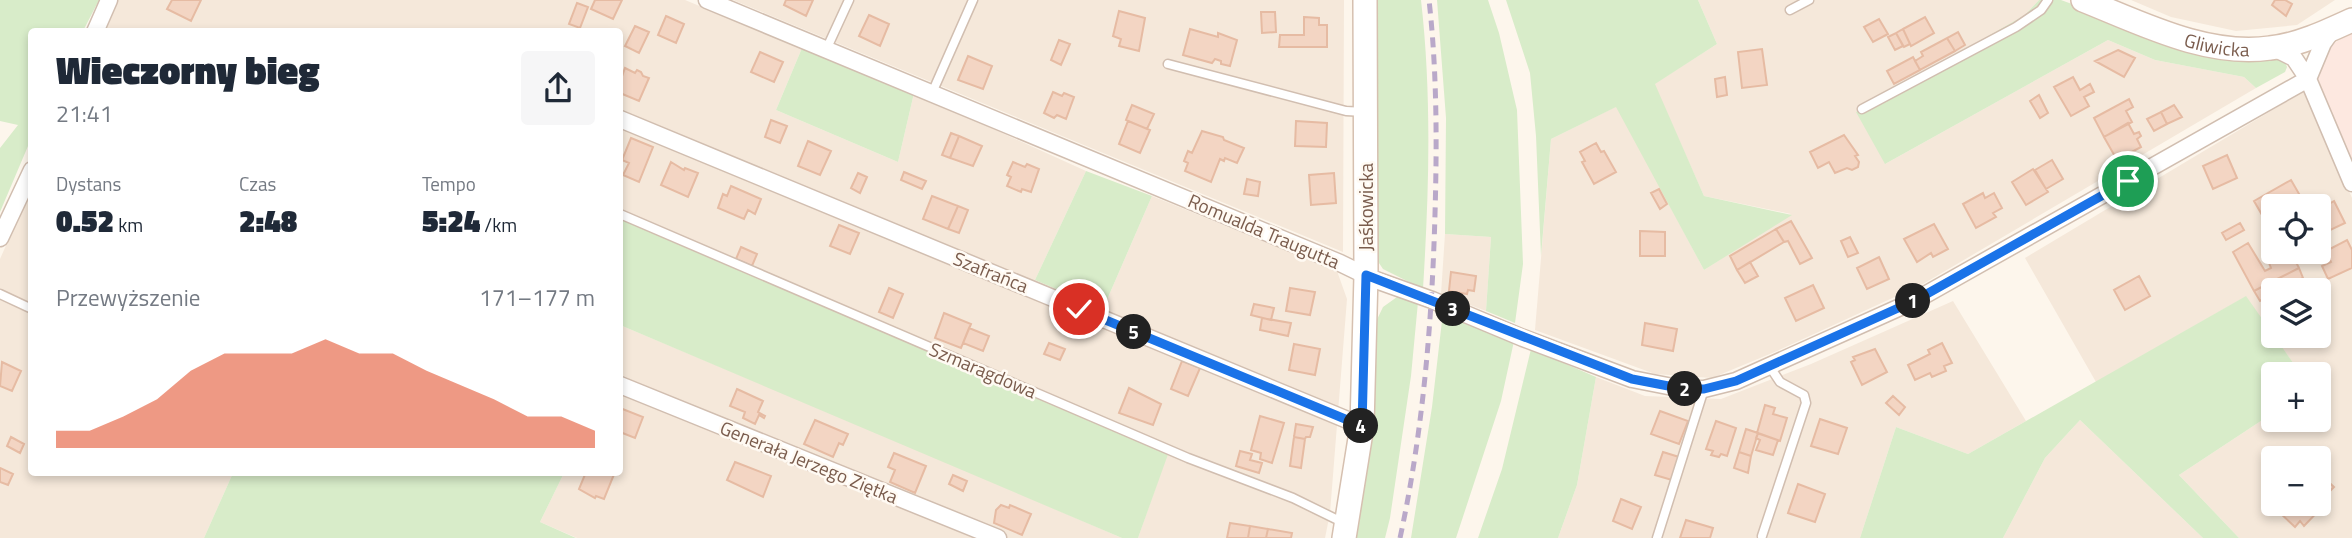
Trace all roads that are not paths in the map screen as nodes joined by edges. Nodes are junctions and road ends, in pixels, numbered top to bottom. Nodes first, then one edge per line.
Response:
1 (108, 0) edge
2 (707, 0) edge
3 (849, 0) edge
4 (973, 0) edge
5 (1365, 0) edge
6 (1809, 0) edge
7 (2048, 0) edge
8 (2083, 0) edge
9 (1790, 10) dead end
10 (2342, 25) edge
11 (96, 28) edge
12 (2274, 48) junction
13 (825, 50) junction
14 (1168, 64) dead end
15 (2308, 79) junction
16 (932, 93) junction
17 (1862, 109) dead end
18 (1366, 112) junction
19 (623, 120) edge
20 (28, 179) edge
21 (2352, 183) edge
22 (623, 215) edge
23 (0, 239) edge
24 (1366, 275) junction
25 (0, 294) edge
26 (28, 307) edge
27 (1770, 367) junction
28 (623, 386) edge
29 (1704, 389) junction
30 (1362, 426) junction
31 (1345, 531) edge
32 (1762, 536) dead end
33 (998, 538) edge
34 (1657, 538) edge

1 - 11 street
2 - 13 street, Romualda Traugutta
3 - 13 lane
4 - 16 lane
5 - 18 street, Jaśkowicka
6 - 9 lane
7 - 17 lane
8 - 12 street, Gliwicka
10 - 12 street, Gliwicka
10 - 15 street
12 - 15 street
13 - 16 street, Romualda Traugutta
14 - 18 lane
15 - 21 street
15 - 27 street, Romualda Traugutta
16 - 24 street, Romualda Traugutta
18 - 24 street, Jaśkowicka
19 - 30 street, Szafrańca
20 - 23 street
22 - 31 lane, Szmaragdowa
24 - 29 street, Romualda Traugutta
24 - 30 street, Jaśkowicka
25 - 26 lane
27 - 29 street, Romualda Traugutta
27 - 32 lane
28 - 33 street, Generała Jerzego Ziętka
29 - 34 lane
30 - 31 street, Jaśkowicka

